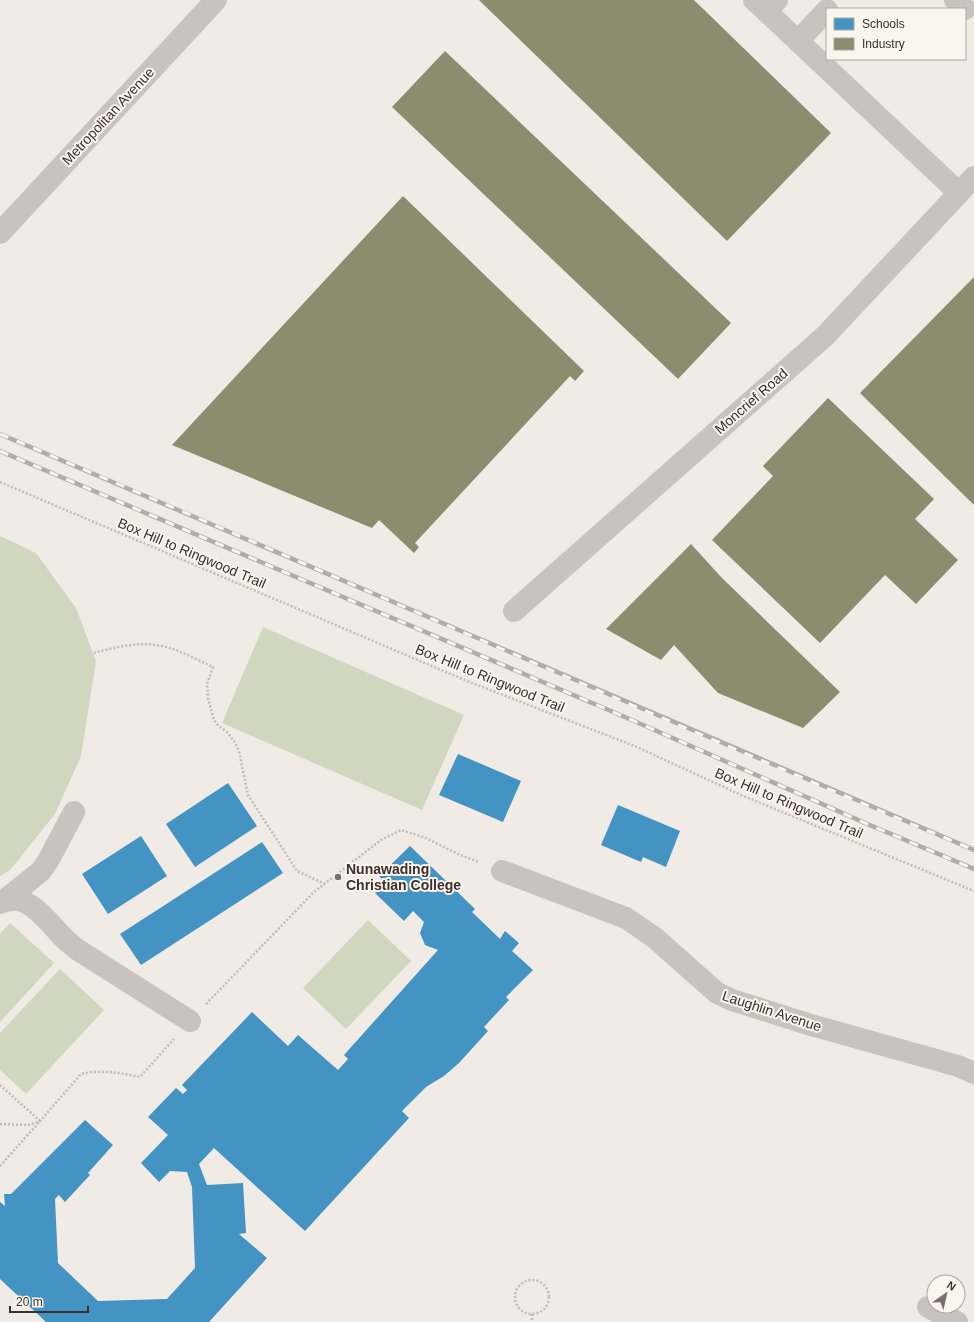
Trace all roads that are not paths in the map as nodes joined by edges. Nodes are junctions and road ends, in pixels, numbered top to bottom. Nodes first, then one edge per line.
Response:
1 (216, 0) edge
2 (837, 0) edge
3 (955, 0) edge
4 (766, 4) edge
5 (830, 8) edge
6 (964, 8) edge
7 (966, 10) edge
8 (826, 12) edge
9 (974, 17) edge
10 (798, 41) junction
11 (974, 177) edge
12 (959, 193) junction
13 (0, 233) edge
14 (514, 611) dead end
15 (74, 812) dead end
16 (502, 871) road end
17 (2, 902) edge
18 (190, 1021) road end
19 (974, 1073) edge
20 (942, 1314) edge
21 (957, 1322) edge

1 - 13 street, Metropolitan Avenue
2 - 5 street
3 - 6 street
4 - 10 street
7 - 9 street
8 - 10 street
10 - 12 street
11 - 12 street, Moncrief Road
12 - 14 street, Moncrief Road
15 - 17 street
16 - 19 street, Laughlin Avenue
17 - 18 street
20 - 21 street

